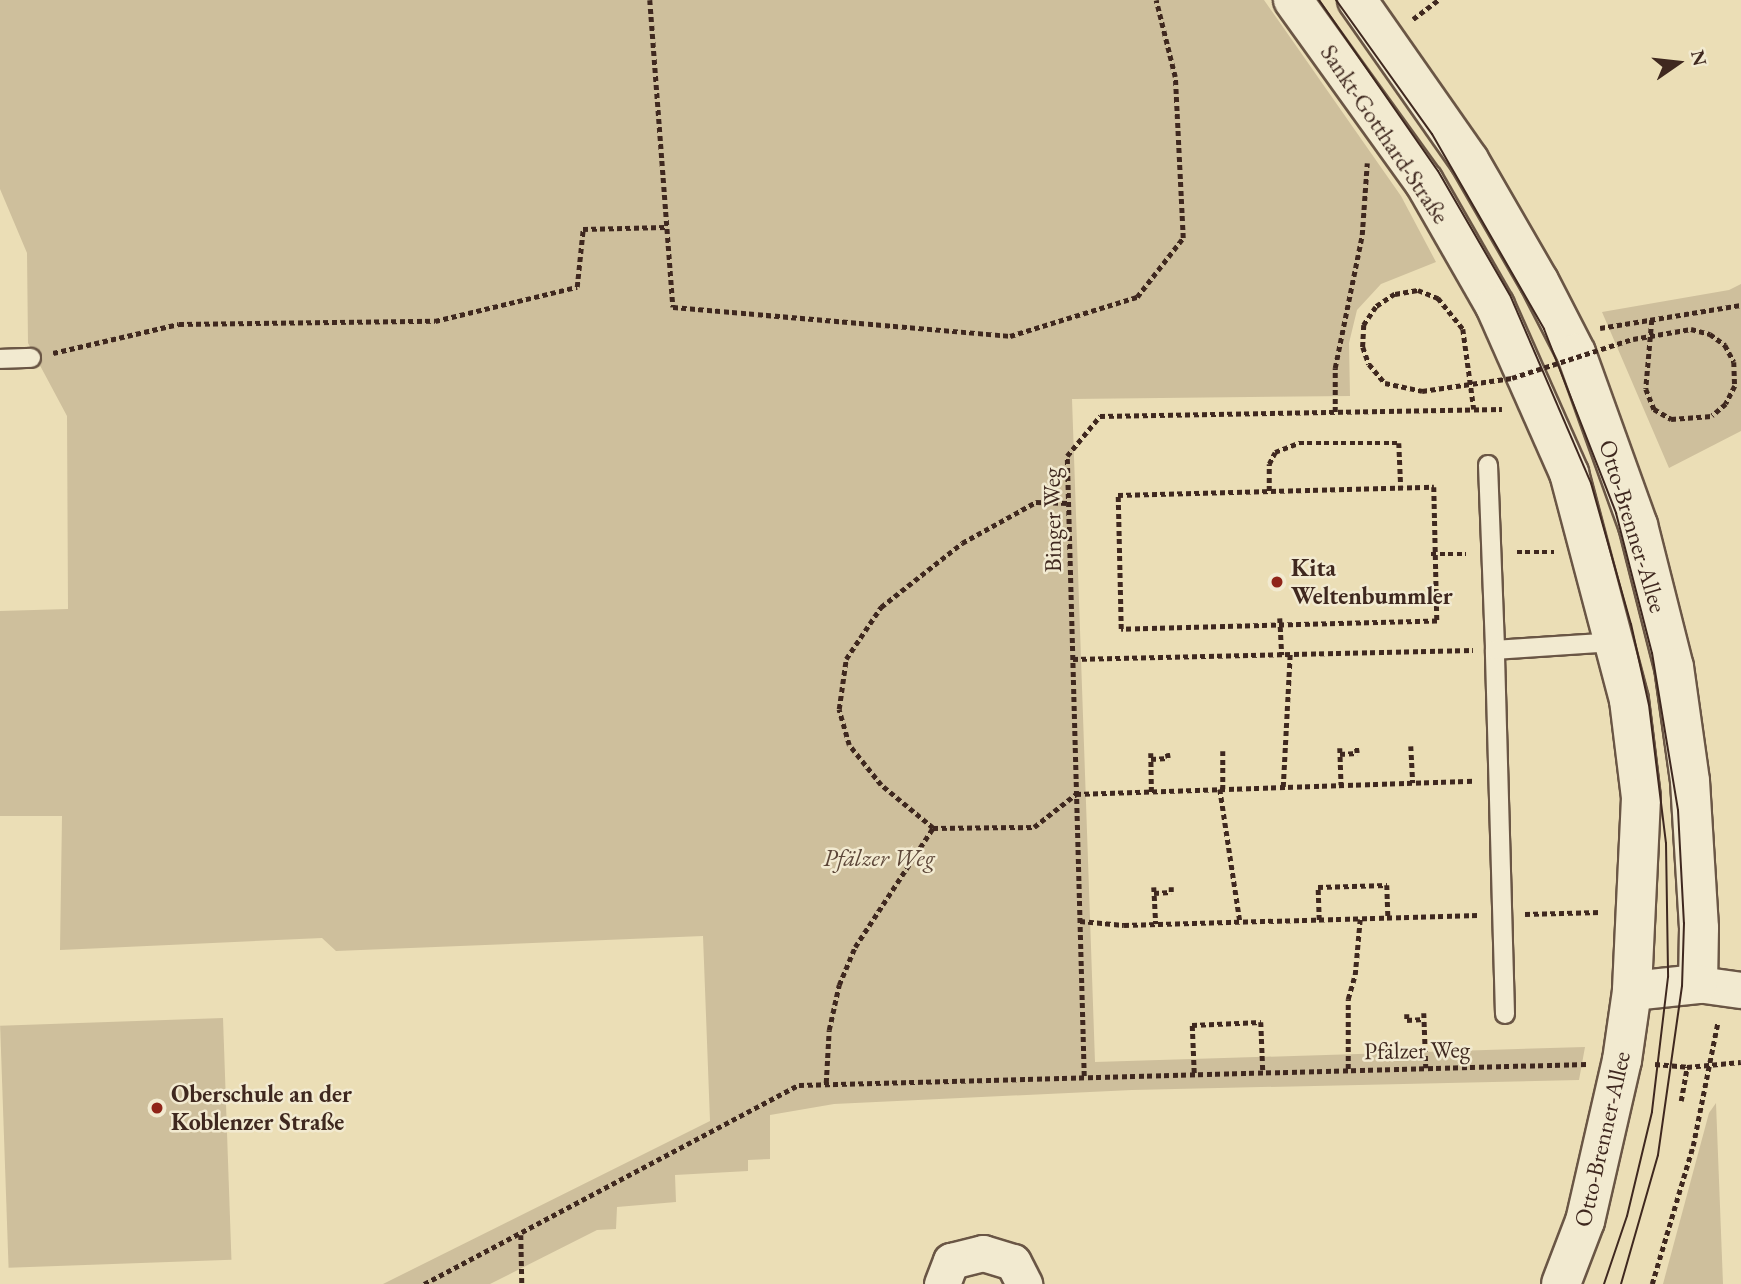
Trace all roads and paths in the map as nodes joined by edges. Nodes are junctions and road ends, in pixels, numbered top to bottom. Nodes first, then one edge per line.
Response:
1 (650, 0) edge
2 (1156, 0) edge
3 (1293, 0) edge
4 (1357, 0) edge
5 (1378, 119) junction
6 (664, 227) junction
7 (1741, 305) edge
8 (1495, 306) joint
9 (1652, 320) junction
10 (1566, 332) junction
11 (31, 358) joint
12 (0, 359) edge
13 (1474, 409) junction
14 (1541, 409) junction
15 (1335, 412) junction
16 (1488, 465) dead end
17 (1401, 488) junction
18 (1269, 491) junction
19 (1069, 503) junction
20 (1280, 618) dead end
21 (1281, 625) junction
22 (1616, 642) junction
23 (1495, 650) junction
24 (1290, 654) junction
25 (1282, 655) junction
26 (1073, 659) junction
27 (1411, 746) dead end
28 (1356, 747) dead end
29 (1223, 751) dead end
30 (1167, 752) dead end
31 (1499, 780) junction
32 (1413, 783) junction
33 (1341, 785) junction
34 (1283, 787) junction
35 (1222, 789) junction
36 (1152, 792) junction
37 (1076, 794) junction
38 (933, 828) junction
39 (1171, 887) dead end
40 (1637, 911) junction
41 (1502, 915) junction
42 (1388, 918) junction
43 (1360, 919) junction
44 (1319, 920) junction
45 (1080, 921) junction
46 (1240, 922) junction
47 (1156, 924) junction
48 (1698, 984) junction
49 (1741, 990) edge
50 (1632, 991) junction
51 (1407, 1014) dead end
52 (1505, 1014) dead end
53 (1622, 1060) junction
54 (1741, 1062) edge
55 (1712, 1064) junction
56 (1687, 1067) junction
57 (1426, 1068) junction
58 (1348, 1069) junction
59 (1262, 1072) junction
60 (1194, 1073) junction
61 (1084, 1076) junction
62 (826, 1083) junction
63 (1681, 1101) dead end
64 (521, 1235) junction
65 (424, 1284) edge
66 (522, 1284) edge
67 (942, 1284) edge
68 (1024, 1284) edge
69 (1560, 1284) edge
70 (1652, 1284) edge

1 - 6 path
2 - 6 path
3 - 5 street, Sankt-Gotthard-Straße
4 - 10 street, Otto-Brenner-Allee
5 - 8 street, Sankt-Gotthard-Straße
5 - 15 path
6 - 11 path
7 - 9 path
8 - 14 street, Otto-Brenner-Allee
9 - 10 path
9 - 13 path, bridge
10 - 48 street, Otto-Brenner-Allee
11 - 12 lane
13 - 14 path, Binger Weg
13 - 15 path, Binger Weg
14 - 22 street, Otto-Brenner-Allee
15 - 19 path, Binger Weg
16 - 23 lane
17 - 18 path
17 - 18 path
17 - 21 path
18 - 21 path
19 - 26 path, Binger Weg
19 - 38 path
20 - 21 path
21 - 25 path
22 - 23 lane
22 - 40 street, Otto-Brenner-Allee
23 - 24 path
23 - 31 lane
24 - 25 path
24 - 34 path
25 - 26 path
26 - 37 path, Binger Weg
27 - 32 path
28 - 33 path
29 - 35 path
30 - 36 path
31 - 32 path
31 - 41 lane
32 - 33 path
33 - 34 path
34 - 35 path
35 - 36 path
35 - 46 path
36 - 37 path
37 - 38 path
37 - 45 path, Binger Weg
38 - 62 path
39 - 47 path
40 - 41 path
40 - 50 street, Otto-Brenner-Allee
41 - 42 path
41 - 52 lane
42 - 43 path
42 - 44 path
43 - 44 path
43 - 58 path
44 - 46 path
45 - 47 path
45 - 61 path, Binger Weg
46 - 47 path
48 - 49 street
48 - 50 street
50 - 53 street, Otto-Brenner-Allee
51 - 57 path
53 - 56 path, Pfälzer Weg
53 - 57 path, Pfälzer Weg
53 - 69 street, Otto-Brenner-Allee
54 - 55 path, Pfälzer Weg
55 - 56 path, Pfälzer Weg
55 - 70 path
56 - 63 path
57 - 58 path, Pfälzer Weg
58 - 59 path, Pfälzer Weg
59 - 60 path, Pfälzer Weg
59 - 60 path
60 - 61 path, Pfälzer Weg
61 - 62 path, Pfälzer Weg
62 - 64 path, Pfälzer Weg
64 - 65 path, Pfälzer Weg
64 - 66 path
67 - 68 street

